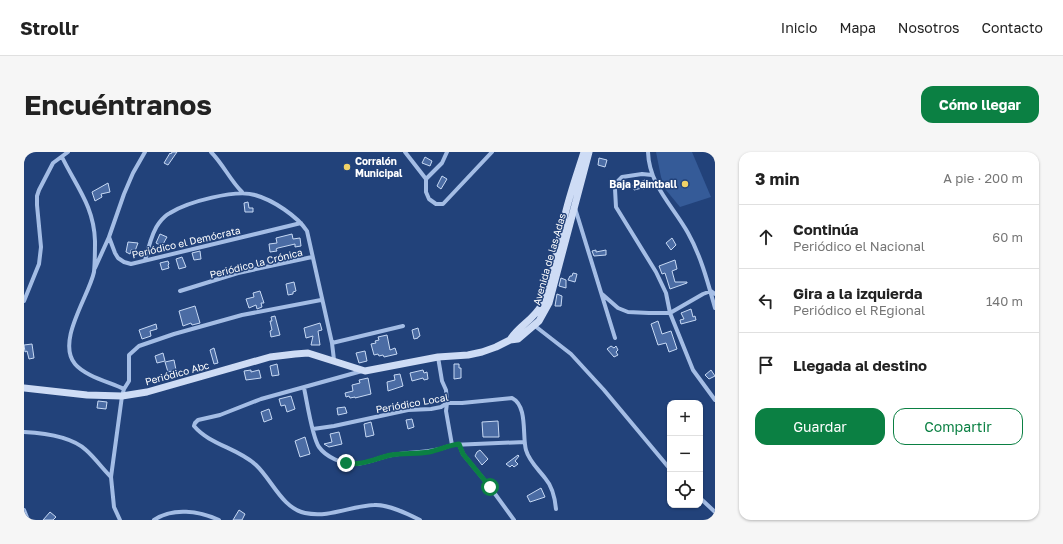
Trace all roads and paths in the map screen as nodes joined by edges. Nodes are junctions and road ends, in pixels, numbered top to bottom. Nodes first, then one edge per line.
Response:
1 (68, 152) edge
2 (145, 152) edge
3 (211, 152) edge
4 (405, 152) edge
5 (447, 152) edge
6 (492, 152) edge
7 (584, 152) edge
8 (589, 152) edge
9 (648, 152) edge
10 (62, 157) junction
11 (652, 175) junction
12 (426, 179) junction
13 (242, 192) junction
14 (574, 207) junction
15 (301, 223) junction
16 (109, 237) junction
17 (312, 257) junction
18 (145, 260) junction
19 (94, 272) junction
20 (180, 291) dead end
21 (713, 293) edge
22 (602, 294) junction
23 (321, 300) junction
24 (24, 301) edge
25 (714, 302) edge
26 (715, 308) edge
27 (670, 312) junction
28 (403, 326) dead end
29 (536, 326) junction
30 (615, 338) dead end
31 (510, 340) junction
32 (332, 344) junction
33 (438, 357) junction
34 (334, 360) junction
35 (364, 371) junction
36 (24, 388) edge
37 (304, 388) junction
38 (124, 389) junction
39 (122, 396) junction
40 (715, 400) edge
41 (447, 403) junction
42 (313, 429) junction
43 (24, 432) edge
44 (525, 442) junction
45 (459, 444) junction
46 (452, 445) junction
47 (667, 465) edge
48 (111, 478) junction
49 (703, 501) edge
50 (556, 509) dead end
51 (24, 510) edge
52 (715, 512) edge
53 (28, 520) edge
54 (120, 520) edge
55 (154, 520) edge
56 (219, 520) edge
57 (420, 520) edge
58 (514, 520) edge

1 - 10 street
2 - 16 street
3 - 13 street
4 - 12 street
5 - 12 street
6 - 12 street
7 - 31 street, Avenida de las Adas
8 - 14 street, Avenida de las Adas
9 - 11 street
10 - 19 street
10 - 24 street
11 - 21 street
11 - 27 street
13 - 15 street
13 - 18 street
14 - 22 street
14 - 29 street, Avenida de las Adas
15 - 17 street
15 - 18 street, Periódico el Demócrata
16 - 18 street, Periódico el Demócrata
16 - 19 street
17 - 20 street, Periódico la Crónica
17 - 23 street
19 - 38 street
21 - 25 street
21 - 27 street
22 - 27 street
22 - 30 street
23 - 32 street
23 - 38 street
25 - 26 street
27 - 40 street
28 - 32 street
29 - 31 street, Avenida de las Adas
29 - 47 street
31 - 33 street
32 - 34 street
33 - 35 street
33 - 41 street
34 - 35 street, Periódico Abc
34 - 39 street, Periódico Abc
35 - 37 street
36 - 39 street, Periódico Abc
37 - 42 street
37 - 57 street
38 - 39 street
39 - 48 street
41 - 42 street, Periódico Local
41 - 44 street, Periódico Local
41 - 46 street
42 - 46 street
43 - 48 street
44 - 45 street
44 - 50 street, Periódico Local
45 - 46 street
45 - 58 street
48 - 54 street
49 - 52 street
51 - 53 street
55 - 56 street

